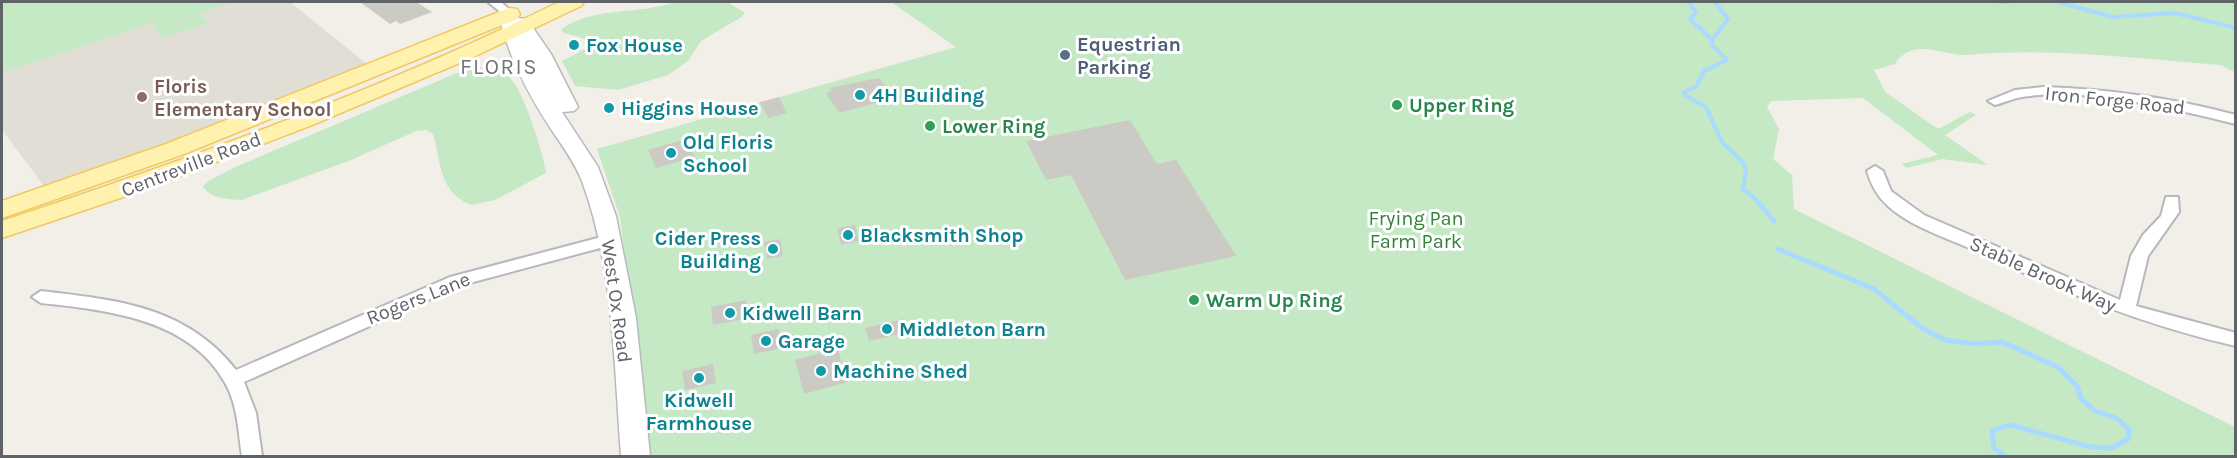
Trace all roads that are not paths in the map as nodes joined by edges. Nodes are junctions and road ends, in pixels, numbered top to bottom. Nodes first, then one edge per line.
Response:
1 (535, 2) edge
2 (574, 2) edge
3 (510, 18) edge
4 (1995, 101) dead end
5 (2235, 120) edge
6 (215, 133) junction
7 (1875, 171) dead end
8 (2172, 201) dead end
9 (2, 210) edge
10 (2, 220) edge
11 (2, 230) edge
12 (609, 240) junction
13 (41, 297) dead end
14 (2126, 310) junction
15 (2235, 340) edge
16 (234, 379) junction
17 (252, 456) edge
18 (636, 456) edge

1 - 3 main road, Centreville Road
2 - 3 main road, Centreville Road
3 - 6 main road, Centreville Road
3 - 11 main road, Centreville Road
3 - 12 main road, West Ox Road
4 - 5 street, Iron Forge Road
6 - 9 main road, Centreville Road
6 - 10 main road
7 - 14 street, Stable Brook Way
8 - 14 street
12 - 16 street, Rogers Lane
12 - 18 main road, West Ox Road
13 - 16 street
14 - 15 street, Stable Brook Way
16 - 17 street

